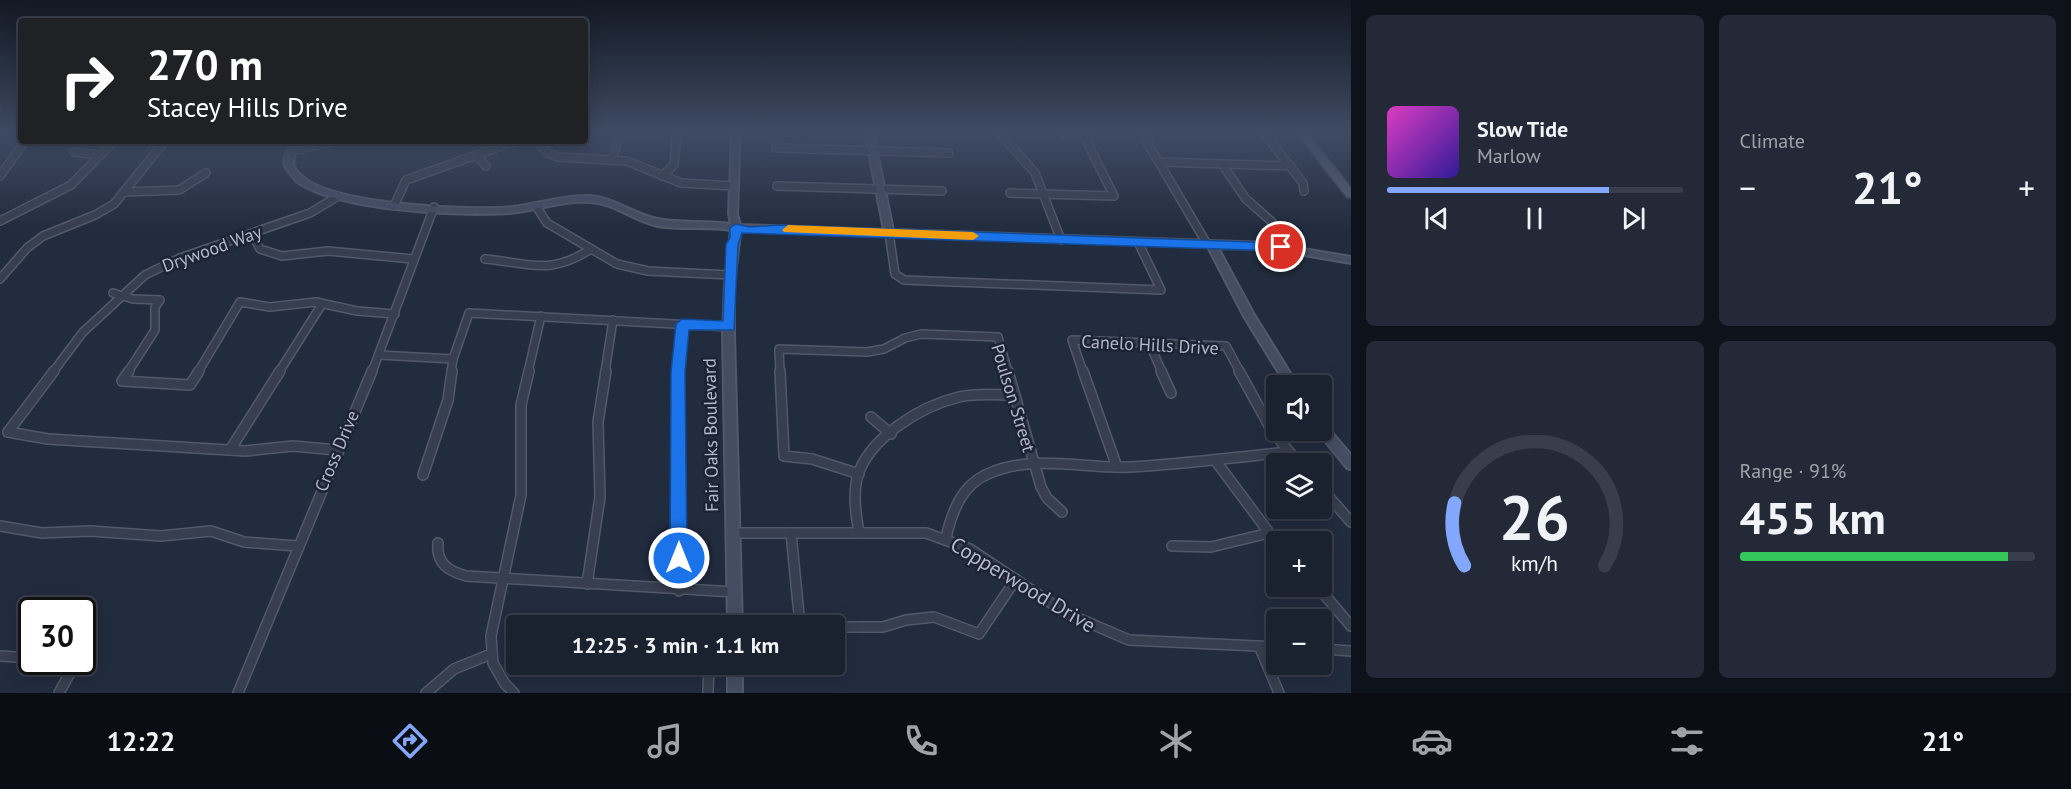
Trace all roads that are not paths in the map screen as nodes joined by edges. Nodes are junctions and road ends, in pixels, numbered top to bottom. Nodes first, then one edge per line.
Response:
1 (91, 164) edge
2 (147, 164) edge
3 (290, 164) edge
4 (450, 164) edge
5 (638, 164) edge
6 (674, 164) edge
7 (735, 164) edge
8 (874, 164) edge
9 (1030, 164) edge
10 (1098, 164) edge
11 (1160, 164) edge
12 (1222, 164) edge
13 (1234, 164) edge
14 (1327, 164) edge
15 (1336, 164) edge
16 (1291, 166) joint
17 (206, 173) dead end
18 (662, 176) junction
19 (1351, 183) edge
20 (734, 186) junction
21 (777, 186) dead end
22 (879, 189) junction
23 (942, 191) dead end
24 (1304, 191) dead end
25 (126, 192) junction
26 (1010, 193) dead end
27 (1042, 194) junction
28 (1351, 195) edge
29 (338, 196) junction
30 (394, 206) junction
31 (536, 206) junction
32 (434, 207) junction
33 (0, 221) edge
34 (732, 228) junction
35 (889, 233) junction
36 (252, 234) junction
37 (1061, 240) junction
38 (1138, 242) junction
39 (1209, 244) junction
40 (1288, 248) junction
41 (591, 249) junction
42 (413, 259) junction
43 (485, 259) dead end
44 (1351, 260) edge
45 (730, 275) junction
46 (0, 279) edge
47 (117, 295) junction
48 (322, 304) junction
49 (395, 314) junction
50 (541, 316) junction
51 (613, 320) junction
52 (682, 324) junction
53 (729, 327) junction
54 (1149, 344) junction
55 (379, 355) junction
56 (453, 359) junction
57 (1286, 375) edge
58 (1171, 393) dead end
59 (1014, 395) junction
60 (871, 417) dead end
61 (891, 434) junction
62 (1332, 441) edge
63 (230, 450) junction
64 (337, 450) junction
65 (1289, 452) joint
66 (1215, 460) junction
67 (1351, 464) edge
68 (1034, 465) junction
69 (1117, 468) junction
70 (859, 474) junction
71 (423, 475) dead end
72 (1332, 500) edge
73 (1062, 512) dead end
74 (1351, 522) edge
75 (0, 526) edge
76 (1268, 531) edge
77 (859, 532) junction
78 (734, 533) junction
79 (791, 533) junction
80 (1266, 534) edge
81 (945, 538) junction
82 (438, 543) dead end
83 (297, 546) junction
84 (1172, 546) dead end
85 (502, 579) junction
86 (1016, 579) junction
87 (587, 584) junction
88 (679, 591) junction
89 (735, 592) junction
90 (1326, 597) edge
91 (735, 615) edge
92 (799, 615) edge
93 (1351, 626) edge
94 (845, 627) edge
95 (1259, 646) junction
96 (1266, 646) edge
97 (1332, 650) edge
98 (1351, 651) edge
99 (491, 654) junction
100 (0, 656) edge
101 (18, 657) edge
102 (68, 675) edge
103 (709, 675) edge
104 (735, 675) edge
105 (58, 693) edge
106 (238, 693) edge
107 (426, 693) edge
108 (514, 693) edge
109 (708, 693) edge
110 (735, 693) edge
111 (1280, 693) edge

1 - 33 street
2 - 25 street
3 - 29 street
4 - 30 street
5 - 18 street
6 - 18 street
7 - 20 street, Fair Oaks Boulevard
8 - 22 street
9 - 27 street
10 - 27 street
11 - 39 street
12 - 40 street
13 - 16 street
14 - 28 main road
15 - 19 main road
16 - 24 street
17 - 25 street
18 - 20 street
20 - 34 street, Fair Oaks Boulevard
21 - 22 street
22 - 23 street
22 - 35 street
25 - 46 street
26 - 27 street
27 - 37 street
29 - 30 street
29 - 36 street, Drywood Way
30 - 32 street
31 - 32 street
31 - 34 street
31 - 41 street
32 - 42 street, Cross Drive
34 - 35 street
34 - 45 street, Fair Oaks Boulevard
35 - 37 street
35 - 38 street
36 - 42 street
36 - 47 street, Drywood Way
37 - 38 street
38 - 39 street
39 - 40 street
39 - 57 street
40 - 44 street
41 - 43 street
41 - 45 street
42 - 49 street, Cross Drive
45 - 53 street, Fair Oaks Boulevard
47 - 48 street
47 - 63 street, Drywood Way
48 - 49 street
48 - 63 street
49 - 55 street, Cross Drive
50 - 51 street
50 - 56 street
50 - 85 street
51 - 52 street
51 - 87 street
52 - 53 street
52 - 88 street
53 - 78 street, Fair Oaks Boulevard
54 - 58 street
54 - 65 street, Canelo Hills Drive
54 - 69 street, Canelo Hills Drive
55 - 56 street
55 - 64 street, Cross Drive
56 - 71 street
59 - 61 street
59 - 68 street, Poulson Street
59 - 70 street, Poulson Street
60 - 61 street
61 - 70 street
62 - 67 street
63 - 64 street
64 - 83 street, Cross Drive
65 - 66 street
66 - 69 street
66 - 76 street
68 - 69 street
68 - 73 street, Poulson Street
68 - 81 street
70 - 77 street
72 - 74 street
75 - 83 street
77 - 79 street, Copperwood Drive
77 - 81 street, Copperwood Drive
78 - 79 street, Copperwood Drive
78 - 89 street, Fair Oaks Boulevard
79 - 92 street
80 - 84 street
81 - 86 street, Copperwood Drive
82 - 85 street
83 - 106 street, Cross Drive
85 - 87 street
85 - 99 street
86 - 94 street
86 - 95 street, Copperwood Drive
87 - 88 street
88 - 89 street
89 - 91 street, Fair Oaks Boulevard
90 - 93 street
95 - 96 street, Copperwood Drive
95 - 111 street
97 - 98 street
99 - 107 street
99 - 108 street
100 - 101 street
102 - 105 street
103 - 109 street
104 - 110 street

